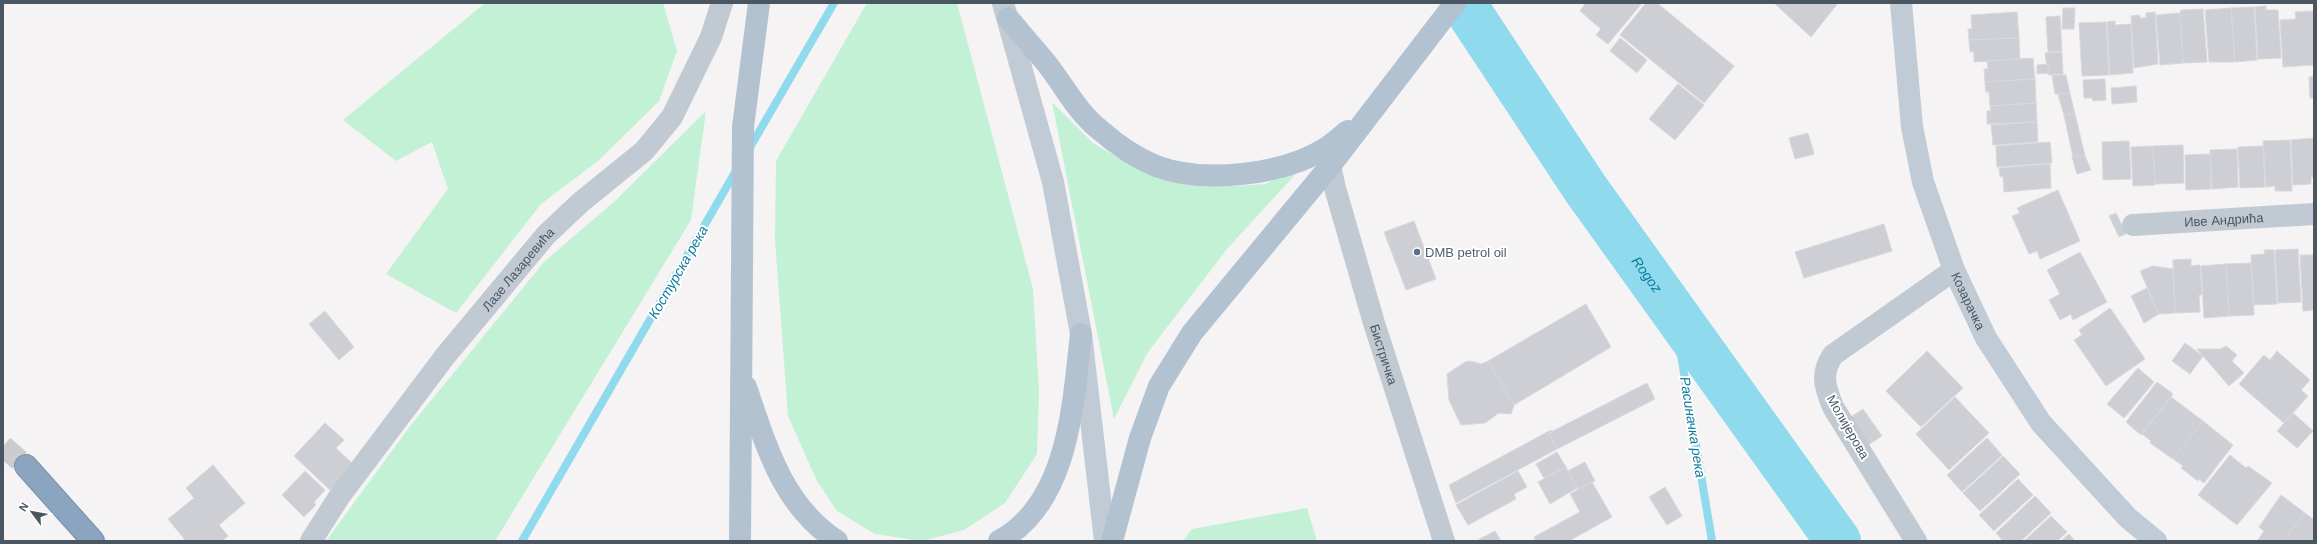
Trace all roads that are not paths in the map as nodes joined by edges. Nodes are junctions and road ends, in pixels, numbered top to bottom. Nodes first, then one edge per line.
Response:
1 (722, 3) edge
2 (759, 3) edge
3 (1455, 3) edge
4 (1901, 3) edge
5 (1005, 11) edge
6 (1372, 111) junction
7 (1330, 166) junction
8 (2314, 214) edge
9 (2133, 225) dead end
10 (1954, 270) junction
11 (1081, 334) junction
12 (741, 370) junction
13 (26, 466) tunnel mouth
14 (93, 541) edge
15 (311, 541) edge
16 (740, 541) edge
17 (836, 541) edge
18 (999, 541) edge
19 (1104, 541) edge
20 (1112, 541) edge
21 (1444, 541) edge
22 (1916, 541) edge
23 (2156, 541) edge

1 - 15 street, Лазе Лазаревића
2 - 12 main road
3 - 6 main road
4 - 10 street, Козарачка
5 - 6 main road
5 - 11 street
6 - 7 main road
7 - 20 main road
7 - 21 street, Бистричка
8 - 9 street, Иве Андрића
10 - 22 street, Молијерова
10 - 23 street, Козарачка
11 - 18 main road
11 - 19 street
12 - 16 main road
12 - 17 main road
13 - 14 highway

